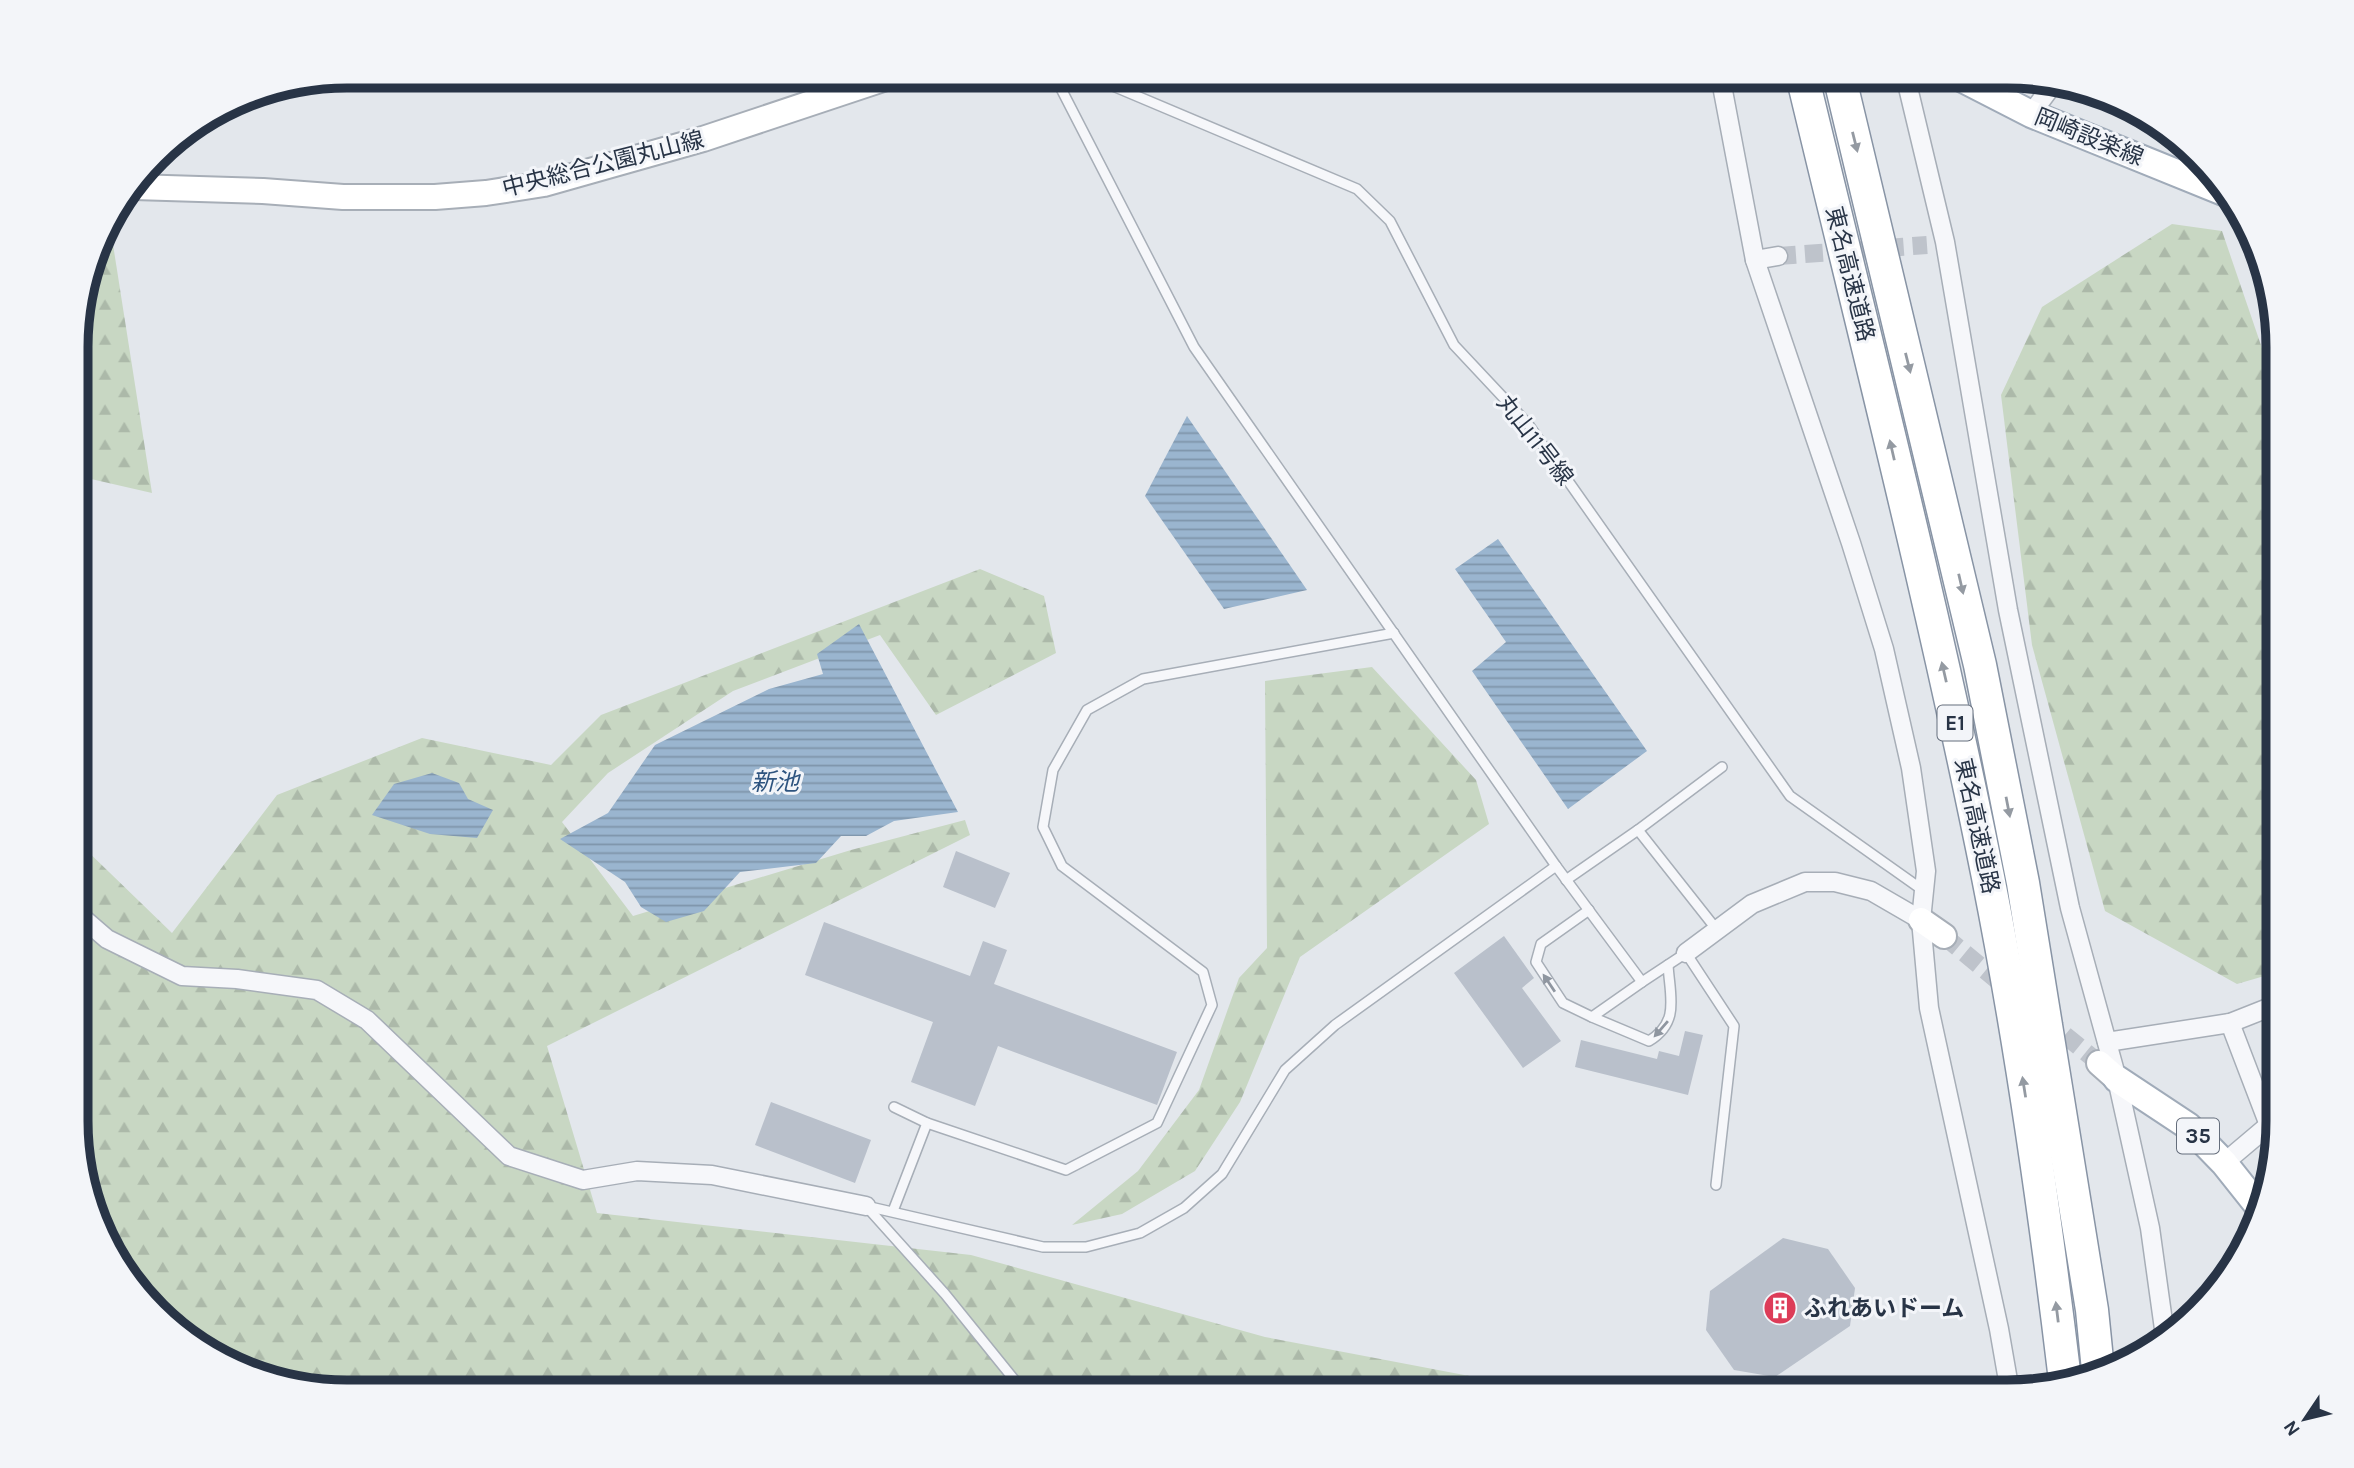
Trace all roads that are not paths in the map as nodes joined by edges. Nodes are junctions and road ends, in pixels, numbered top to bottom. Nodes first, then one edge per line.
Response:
1 (856, 88) edge
2 (1061, 88) edge
3 (1118, 88) edge
4 (1722, 88) edge
5 (1805, 88) edge
6 (1842, 88) edge
7 (1907, 88) edge
8 (1980, 88) edge
9 (2048, 91) edge
10 (2031, 114) junction
11 (142, 187) edge
12 (2211, 187) edge
13 (1778, 256) tunnel mouth
14 (1755, 260) junction
15 (1394, 633) junction
16 (1722, 767) dead end
17 (1638, 830) junction
18 (1556, 866) junction
19 (1566, 880) junction
20 (1924, 892) junction
21 (1589, 910) junction
22 (1921, 920) junction
23 (88, 923) edge
24 (1717, 930) junction
25 (1944, 936) tunnel mouth
26 (1686, 953) junction
27 (1668, 965) junction
28 (1642, 982) junction
29 (2266, 1009) edge
30 (1592, 1017) junction
31 (2230, 1023) junction
32 (2108, 1061) junction
33 (894, 1107) dead end
34 (2266, 1117) edge
35 (927, 1124) junction
36 (2266, 1128) edge
37 (2224, 1163) junction
38 (1716, 1185) dead end
39 (2254, 1201) edge
40 (866, 1206) junction
41 (893, 1211) junction
42 (2164, 1328) edge
43 (2097, 1365) edge
44 (2064, 1375) edge
45 (1015, 1380) edge
46 (2008, 1380) edge

1 - 11 street, 中央総合公園丸山線
2 - 15 lane
3 - 20 lane, 丸山11号線
4 - 14 street
44 -> 5 highway, 東名高速道路 / E1
6 -> 43 highway, 東名高速道路 / E1
7 - 32 street
8 - 10 main road, 岡崎設楽線
9 - 10 street
10 - 12 main road, 岡崎設楽線
13 - 14 street
14 - 20 street
15 - 18 lane
15 - 35 lane
16 - 17 lane
17 - 19 lane
17 - 24 lane
18 - 19 lane
18 - 41 lane
19 - 21 lane
20 - 22 street
21 - 28 lane
30 -> 21 lane
22 - 24 street
22 - 25 street
22 - 46 street
23 - 40 street
24 - 26 street
26 - 27 lane
26 - 38 lane
27 - 28 lane
27 -> 30 lane
28 - 30 lane
29 - 31 street
31 - 32 street
31 - 34 street
32 - 37 main road, 35
32 - 42 street
33 - 35 lane
35 - 41 lane
36 - 37 street
37 - 39 main road, 35
40 - 41 lane
40 - 45 lane

